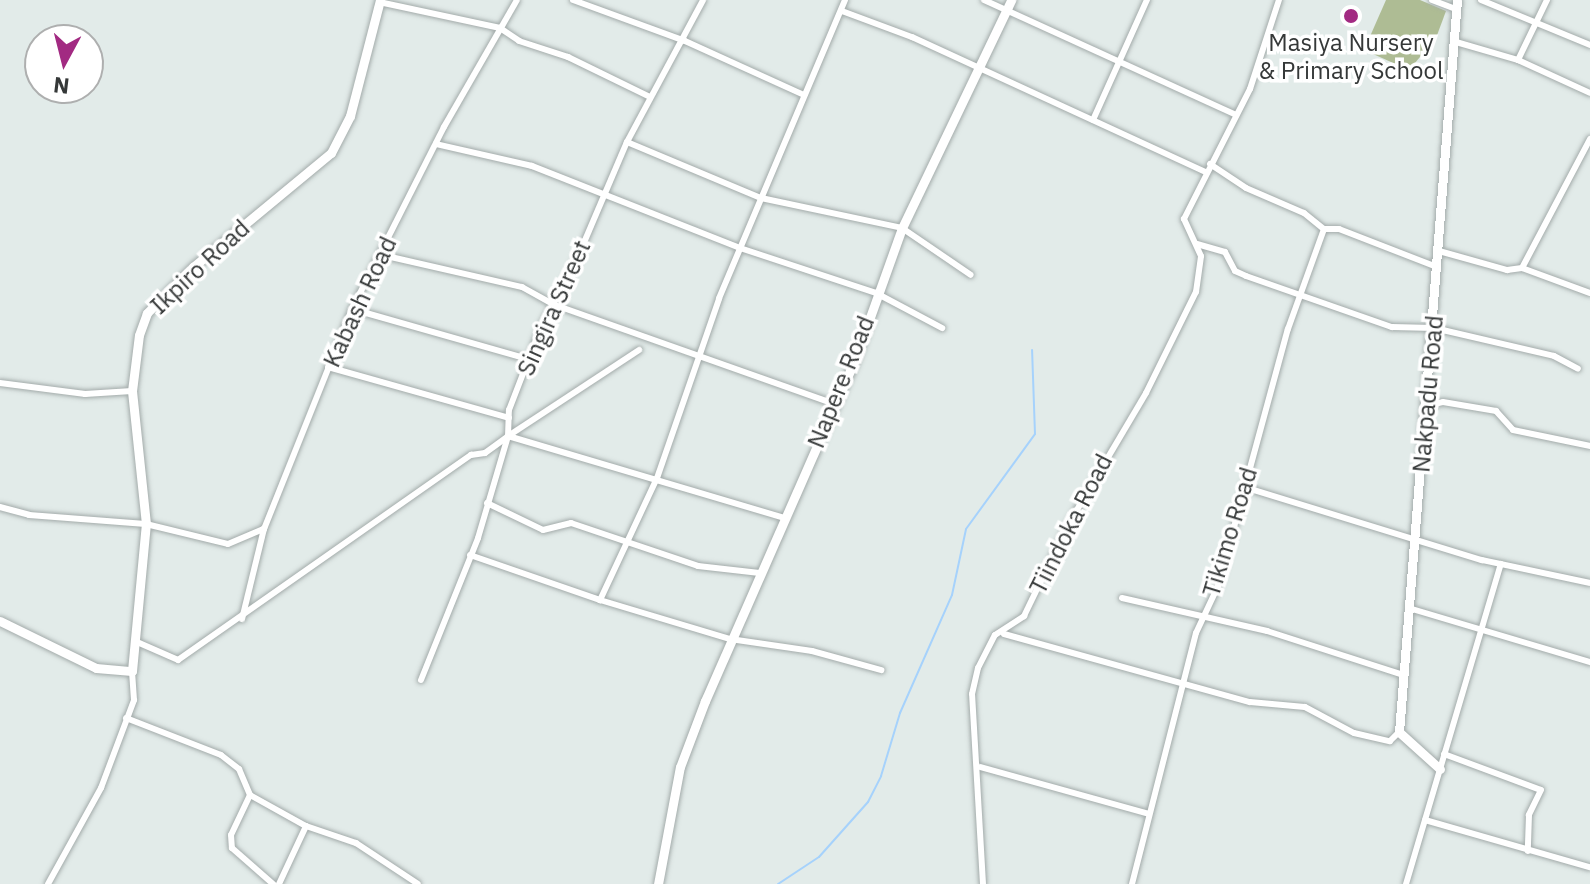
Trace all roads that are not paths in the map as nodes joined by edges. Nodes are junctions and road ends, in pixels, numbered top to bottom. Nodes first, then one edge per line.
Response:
1 (517, 0) edge
2 (573, 0) edge
3 (703, 0) edge
4 (845, 0) edge
5 (984, 0) edge
6 (1147, 0) edge
7 (1432, 0) edge
8 (1481, 0) edge
9 (1547, 0) edge
10 (379, 1) edge
11 (1277, 1) edge
12 (1008, 5) edge
13 (1456, 5) edge
14 (842, 11) junction
15 (1538, 21) junction
16 (500, 28) junction
17 (685, 41) junction
18 (1456, 42) junction
19 (1590, 45) edge
20 (1518, 60) junction
21 (1118, 64) junction
22 (980, 69) junction
23 (1590, 93) edge
24 (804, 95) junction
25 (650, 97) junction
26 (1236, 115) junction
27 (1093, 120) junction
28 (1590, 139) edge
29 (627, 142) junction
30 (436, 144) junction
31 (1210, 164) junction
32 (1206, 172) junction
33 (603, 193) junction
34 (761, 198) junction
35 (902, 228) junction
36 (1324, 229) junction
37 (1197, 244) junction
38 (740, 248) junction
39 (1439, 251) junction
40 (382, 255) junction
41 (1438, 267) junction
42 (1522, 268) junction
43 (971, 275) dead end
44 (876, 293) junction
45 (1299, 293) junction
46 (1590, 293) edge
47 (555, 305) junction
48 (352, 309) junction
49 (942, 328) dead end
50 (1434, 328) junction
51 (639, 350) dead end
52 (703, 356) junction
53 (531, 360) junction
54 (328, 367) junction
55 (1578, 369) dead end
56 (0, 383) edge
57 (132, 391) junction
58 (1428, 392) junction
59 (1443, 402) junction
60 (835, 404) junction
61 (1426, 406) junction
62 (509, 418) junction
63 (508, 436) junction
64 (1590, 446) edge
65 (657, 478) junction
66 (1244, 487) junction
67 (487, 503) junction
68 (0, 507) edge
69 (784, 518) junction
70 (146, 524) junction
71 (264, 529) junction
72 (1417, 536) junction
73 (626, 545) junction
74 (470, 555) junction
75 (1501, 564) junction
76 (760, 573) junction
77 (1590, 583) edge
78 (1122, 598) dead end
79 (600, 600) junction
80 (1412, 609) junction
81 (1203, 616) junction
82 (242, 619) junction
83 (0, 621) edge
84 (1482, 629) junction
85 (1004, 634) junction
86 (730, 639) junction
87 (137, 642) junction
88 (1590, 662) edge
89 (881, 670) dead end
90 (132, 671) junction
91 (1403, 675) junction
92 (421, 680) dead end
93 (1184, 683) junction
94 (126, 718) junction
95 (1399, 732) junction
96 (1444, 754) junction
97 (980, 767) junction
98 (1440, 769) junction
99 (250, 795) junction
100 (1149, 814) junction
101 (1425, 820) junction
102 (306, 826) junction
103 (1528, 851) junction
104 (1589, 867) edge
105 (48, 884) edge
106 (276, 884) edge
107 (418, 884) edge
108 (658, 884) edge
109 (983, 884) edge
110 (1132, 884) edge
111 (1406, 884) edge

1 - 16 street, Kabash Road
2 - 17 street
3 - 17 street, Singira Street
4 - 14 street
5 - 12 street
6 - 21 street
7 - 13 street
8 - 15 street
9 - 15 street
10 - 16 street
10 - 57 street, Ikpiro Road
11 - 26 street
12 - 21 street
12 - 22 street, Napere Road
13 - 18 street, Nakpadu Road
14 - 22 street
14 - 24 street
15 - 19 street
15 - 20 street
16 - 25 street
16 - 30 street, Kabash Road
17 - 24 street
17 - 25 street, Singira Street
18 - 20 street
18 - 39 street, Nakpadu Road
20 - 23 street
21 - 26 street
21 - 27 street
22 - 27 street
22 - 35 street, Napere Road
24 - 34 street
25 - 29 street, Singira Street
26 - 31 street
27 - 32 street
28 - 42 street
29 - 33 street, Singira Street
29 - 34 street
30 - 33 street
30 - 40 street, Kabash Road
31 - 32 street
31 - 36 street
32 - 37 street, Tiindoka Road
33 - 38 street
33 - 47 street, Singira Street
34 - 35 street
34 - 38 street
35 - 43 street
35 - 44 street, Napere Road
36 - 41 street
36 - 45 street, Tikimo Road
37 - 45 street
37 - 85 street, Tiindoka Road
38 - 44 street
38 - 52 street
39 - 41 street, Nakpadu Road
39 - 42 street
40 - 47 street
40 - 48 street, Kabash Road
41 - 50 street, Nakpadu Road
42 - 46 street
44 - 49 street
44 - 60 street, Napere Road
45 - 50 street
45 - 66 street, Tikimo Road
47 - 52 street
47 - 53 street, Singira Street
48 - 53 street
48 - 54 street, Kabash Road
50 - 55 street
50 - 58 street, Nakpadu Road
51 - 63 street
52 - 60 street
52 - 65 street
53 - 62 street, Singira Street
54 - 62 street
54 - 71 street, Kabash Road
56 - 57 street
57 - 70 street, Ikpiro Road
58 - 59 street
58 - 61 street, Nakpadu Road
59 - 61 street
59 - 64 street
60 - 69 street, Napere Road
61 - 72 street, Nakpadu Road
62 - 63 street, Singira Street
63 - 65 street
63 - 67 street, Singira Street
63 - 82 street
65 - 69 street
65 - 73 street
66 - 72 street
66 - 81 street, Tikimo Road
67 - 73 street
67 - 74 street, Singira Street
68 - 70 street
69 - 76 street, Napere Road
70 - 71 street
70 - 87 street, Ikpiro Road
71 - 82 street, Kabash Road
72 - 75 street
72 - 80 street, Nakpadu Road
73 - 76 street
73 - 79 street
74 - 79 street
74 - 92 street, Singira Street
75 - 77 street
75 - 84 street
76 - 86 street, Napere Road
78 - 81 street
79 - 86 street
80 - 84 street
80 - 91 street, Nakpadu Road
81 - 91 street
81 - 93 street, Tikimo Road
82 - 87 street
83 - 90 street
84 - 88 street
84 - 96 street
85 - 93 street
85 - 97 street, Tiindoka Road
86 - 89 street
86 - 108 street, Napere Road
87 - 90 street, Ikpiro Road
90 - 94 street
91 - 95 street, Nakpadu Road
93 - 95 street
93 - 100 street, Tikimo Road
94 - 99 street
94 - 105 street
95 - 98 street
96 - 98 street
96 - 103 street
97 - 100 street
97 - 109 street, Tiindoka Road
98 - 101 street
99 - 102 street
99 - 106 street
100 - 110 street, Tikimo Road
101 - 103 street
101 - 111 street
102 - 106 street
102 - 107 street
103 - 104 street

